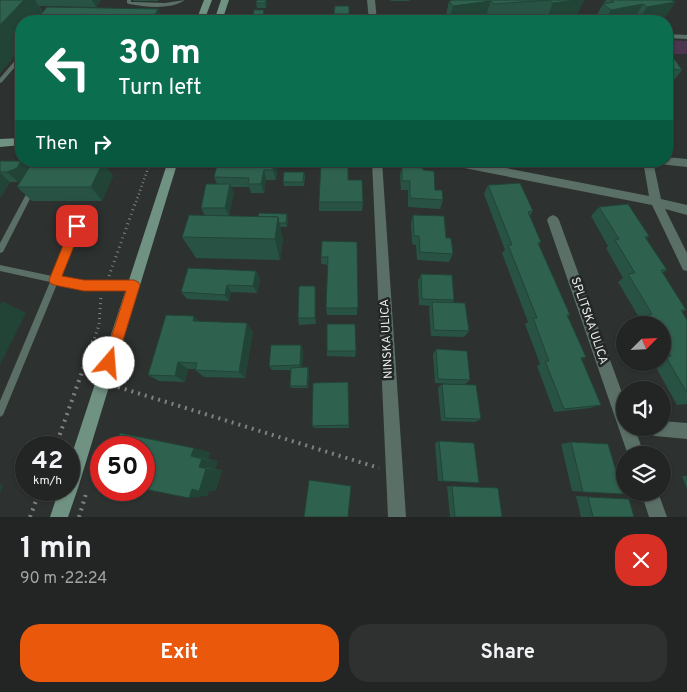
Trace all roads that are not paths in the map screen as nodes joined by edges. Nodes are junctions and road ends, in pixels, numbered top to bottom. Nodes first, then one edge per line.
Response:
1 (129, 0) edge
2 (183, 0) edge
3 (208, 0) edge
4 (225, 0) edge
5 (372, 0) edge
6 (202, 15) edge
7 (220, 15) edge
8 (373, 15) edge
9 (673, 36) edge
10 (687, 37) edge
11 (15, 64) edge
12 (0, 81) edge
13 (15, 142) edge
14 (1, 143) edge
15 (673, 162) edge
16 (687, 163) edge
17 (171, 167) edge
18 (377, 167) edge
19 (480, 167) edge
20 (649, 167) edge
21 (35, 186) edge
22 (656, 201) junction
23 (84, 208) dead end
24 (687, 210) edge
25 (553, 220) dead end
26 (0, 250) edge
27 (687, 266) edge
28 (0, 268) edge
29 (54, 280) junction
30 (134, 285) junction
31 (616, 398) edge
32 (0, 412) edge
33 (671, 430) edge
34 (687, 431) edge
35 (80, 452) edge
36 (64, 501) edge
37 (652, 501) edge
38 (59, 517) edge
39 (397, 517) edge
40 (658, 517) edge

1 - 2 lane
3 - 6 main road
4 - 7 main road
5 - 8 street
9 - 10 street
11 - 12 lane
13 - 14 main road
15 - 16 street
17 - 30 main road
18 - 39 street, NINSKA ULICA
19 - 22 street
20 - 22 street
21 - 26 lane
22 - 24 street
22 - 27 street
23 - 29 lane
25 - 31 street, SPLITSKA ULICA
28 - 29 lane
29 - 30 lane
29 - 32 lane
30 - 35 main road
33 - 34 street
36 - 38 main road
37 - 40 street

